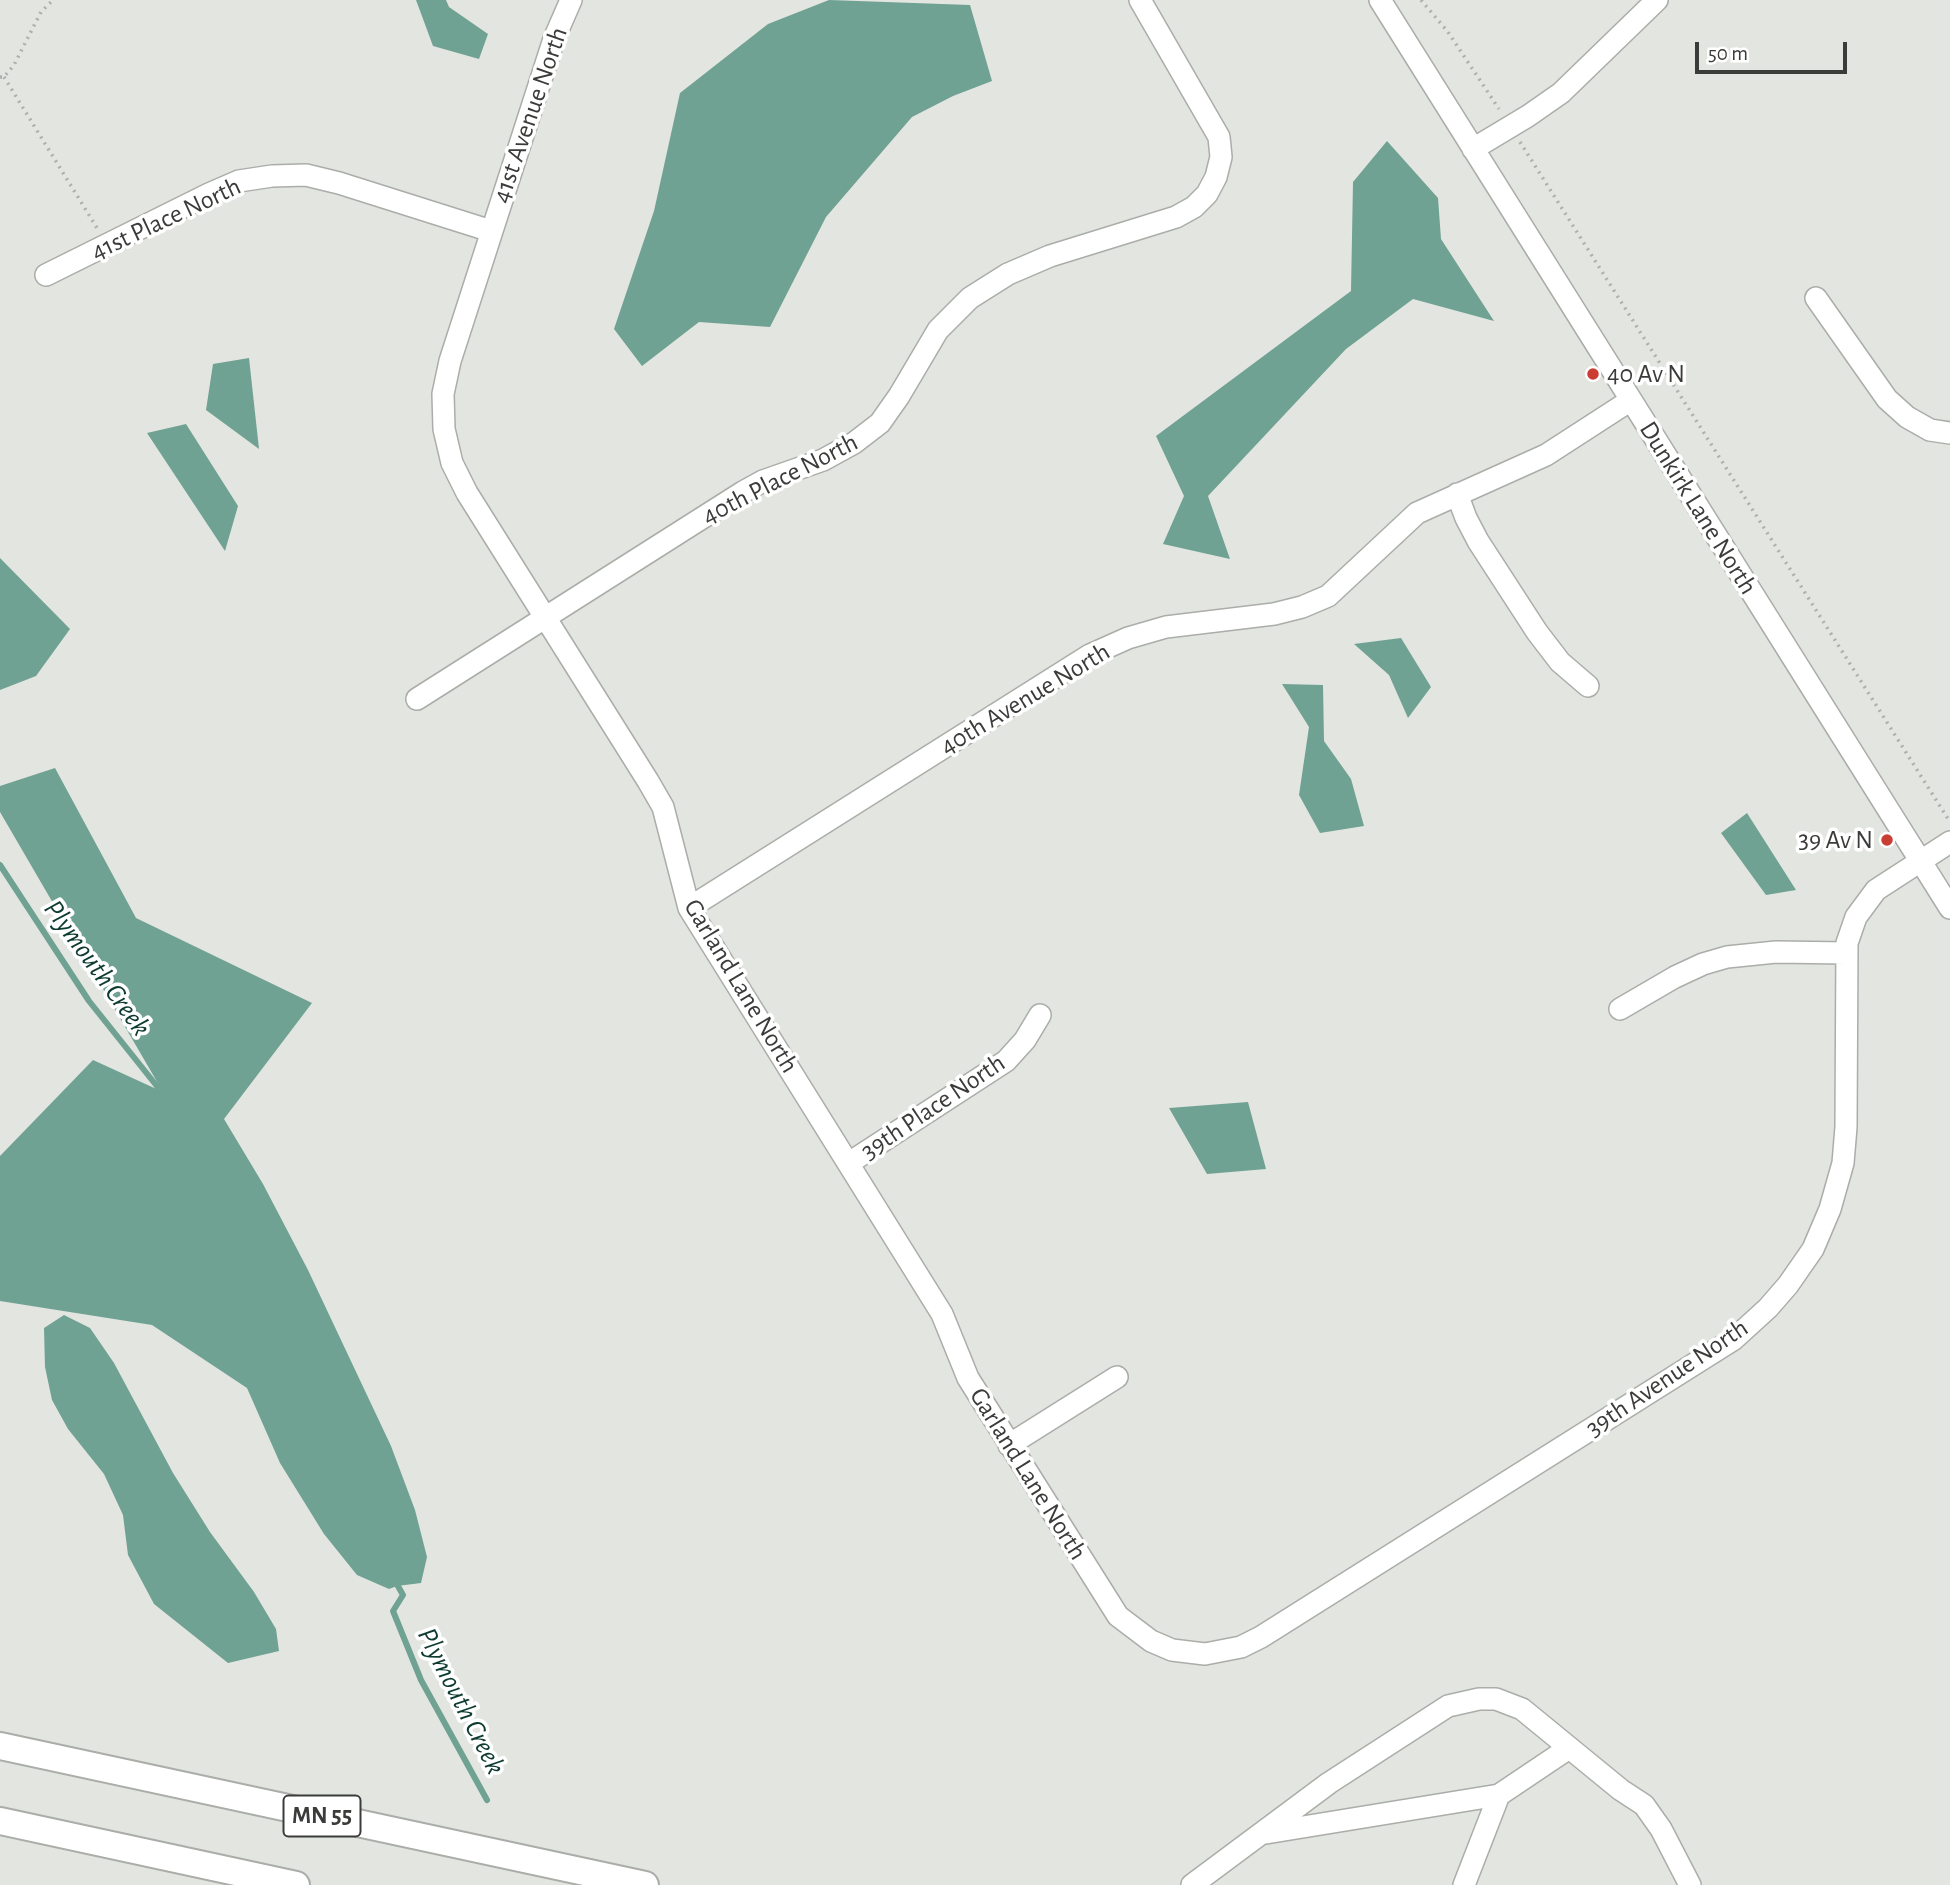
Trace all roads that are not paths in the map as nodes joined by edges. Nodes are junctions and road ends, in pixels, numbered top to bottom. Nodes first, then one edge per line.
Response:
1 (570, 0) edge
2 (1140, 0) edge
3 (1380, 0) edge
4 (1657, 0) edge
5 (1474, 149) junction
6 (491, 231) junction
7 (46, 275) dead end
8 (1816, 299) dead end
9 (1631, 400) junction
10 (1950, 433) edge
11 (1457, 494) junction
12 (545, 618) junction
13 (1588, 686) dead end
14 (416, 699) dead end
15 (1950, 842) edge
16 (1921, 862) junction
17 (689, 908) junction
18 (1950, 908) edge
19 (1847, 953) junction
20 (1620, 1009) dead end
21 (1040, 1015) dead end
22 (849, 1163) junction
23 (1118, 1377) dead end
24 (1009, 1445) junction
25 (1172, 1650) joint
26 (0, 1746) edge
27 (1569, 1748) junction
28 (1499, 1796) junction
29 (0, 1821) edge
30 (1260, 1834) junction
31 (296, 1885) edge
32 (645, 1885) edge
33 (1192, 1885) edge
34 (1464, 1885) edge
35 (1690, 1885) edge

1 - 6 street, 41st Avenue North
2 - 12 street, 40th Place North
3 - 5 street, Dunkirk Lane North
4 - 5 street
5 - 9 street, Dunkirk Lane North
6 - 7 street, 41st Place North
6 - 12 street, Garland Lane North
8 - 10 street
9 - 11 street, 40th Avenue North
9 - 16 street, Dunkirk Lane North
11 - 13 street
11 - 17 street, 40th Avenue North
12 - 14 street, 40th Place North
12 - 17 street, Garland Lane North
15 - 16 street, 39th Avenue North
16 - 18 street, Dunkirk Lane North
16 - 19 street, 39th Avenue North
17 - 22 street, Garland Lane North
19 - 20 street
19 - 25 street, 39th Avenue North
21 - 22 street, 39th Place North
22 - 24 street, Garland Lane North
23 - 24 street
24 - 25 street, Garland Lane North
26 - 32 main road, MN 55
27 - 28 street
27 - 30 street
27 - 35 street
28 - 30 street
28 - 34 street
29 - 31 main road
30 - 33 street

